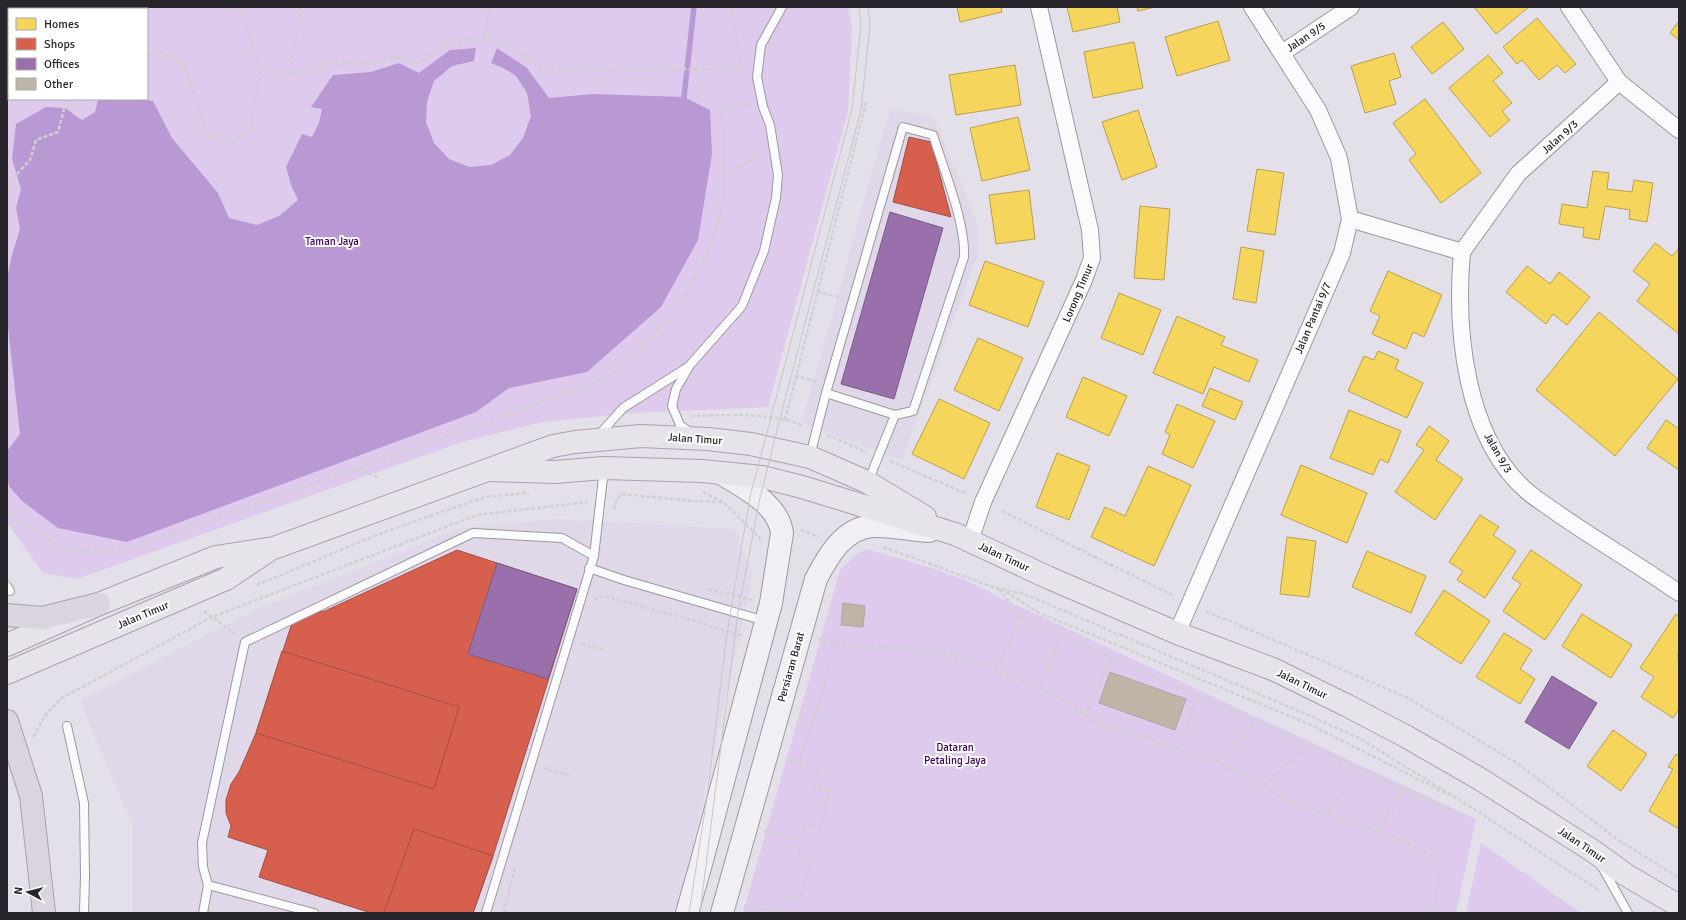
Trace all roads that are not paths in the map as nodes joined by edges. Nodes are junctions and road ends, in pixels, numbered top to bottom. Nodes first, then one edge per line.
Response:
1 (782, 7) edge
2 (1039, 7) edge
3 (1252, 7) edge
4 (1350, 7) edge
5 (1570, 7) edge
6 (1282, 53) junction
7 (1619, 82) junction
8 (1679, 130) edge
9 (1350, 219) junction
10 (1462, 252) junction
11 (690, 365) junction
12 (827, 390) junction
13 (895, 415) junction
14 (708, 439) junction
15 (595, 440) junction
16 (810, 457) junction
17 (604, 468) junction
18 (489, 470) junction
19 (721, 474) junction
20 (867, 482) junction
21 (963, 538) junction
22 (274, 548) junction
23 (594, 556) junction
24 (589, 568) junction
25 (1679, 593) edge
26 (100, 604) junction
27 (7, 615) edge
28 (766, 621) junction
29 (1177, 633) junction
30 (7, 645) edge
31 (7, 673) edge
32 (7, 721) edge
33 (67, 726) dead end
34 (1593, 851) junction
35 (1626, 875) junction
36 (208, 885) junction
37 (1679, 898) edge
38 (1679, 906) edge
39 (730, 909) edge
40 (1627, 910) edge
41 (44, 913) edge
42 (84, 913) edge
43 (203, 913) edge
44 (314, 913) edge
45 (486, 913) edge
46 (687, 913) edge
47 (1667, 913) edge

1 - 11 lane
2 - 21 street, Lorong Timur
3 - 6 street, Jalan Pantai 9/7
4 - 6 street, Jalan 9/5
5 - 7 street
6 - 9 street, Jalan Pantai 9/7
7 - 8 street
7 - 10 street, Jalan 9/3
9 - 10 street
9 - 29 street, Jalan Pantai 9/7
10 - 25 street, Jalan 9/3
11 - 14 lane
11 - 15 lane
12 - 13 lane
12 - 13 lane
12 - 16 lane
13 - 20 lane
14 - 15 main road, Jalan Timur
14 - 16 main road, Jalan Timur
15 - 18 main road, Jalan Timur
16 - 20 main road, Jalan Timur
17 - 18 main road, Jalan Timur
17 - 19 main road, Jalan Timur
17 - 23 lane
18 - 22 main road, Jalan Timur
19 - 21 main road, Jalan Timur
19 - 28 street
20 - 21 main road, Jalan Timur
21 - 29 main road, Jalan Timur
21 - 39 street, Persiaran Barat
22 - 26 main road, Jalan Timur
22 - 31 main road, Jalan Timur
23 - 24 lane
23 - 36 lane
24 - 28 lane
24 - 45 lane
26 - 27 highway
26 - 30 main road, Jalan Timur
28 - 46 street
29 - 34 main road, Jalan Timur
32 - 41 highway
33 - 42 lane
34 - 35 main road, Jalan Timur
34 - 40 lane
35 - 37 main road
35 - 38 main road, Jalan Timur
35 - 47 main road, Jalan Timur
36 - 43 lane
36 - 44 lane

